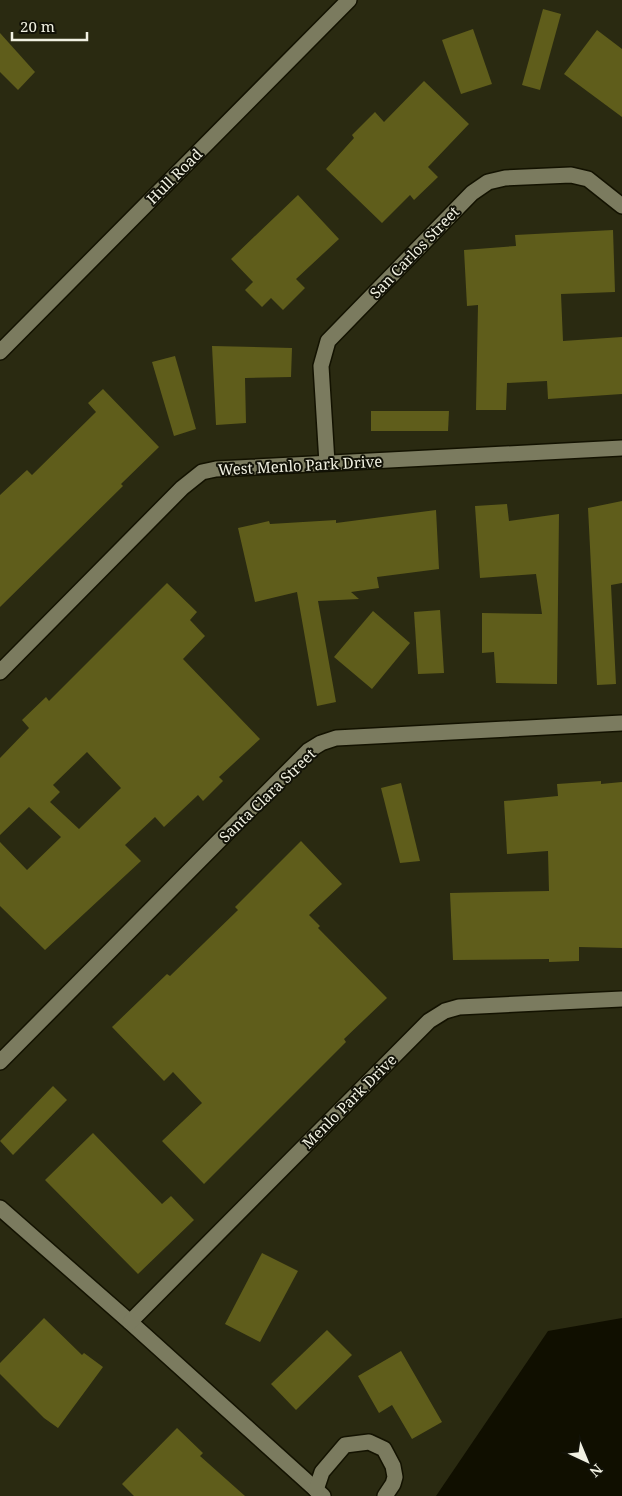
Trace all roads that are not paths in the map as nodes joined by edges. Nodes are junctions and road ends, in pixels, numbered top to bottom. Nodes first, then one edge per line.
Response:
1 (349, 0) edge
2 (622, 206) edge
3 (0, 352) edge
4 (622, 448) edge
5 (327, 463) junction
6 (0, 672) edge
7 (622, 723) edge
8 (622, 999) edge
9 (0, 1062) edge
10 (0, 1208) edge
11 (130, 1322) junction
12 (319, 1493) edge
13 (385, 1496) edge

1 - 3 street, Hull Road
2 - 5 street, San Carlos Street
4 - 5 street, West Menlo Park Drive
5 - 6 street, West Menlo Park Drive
7 - 9 street, Santa Clara Street
8 - 11 street, Menlo Park Drive
10 - 11 street
11 - 12 street
12 - 13 street

